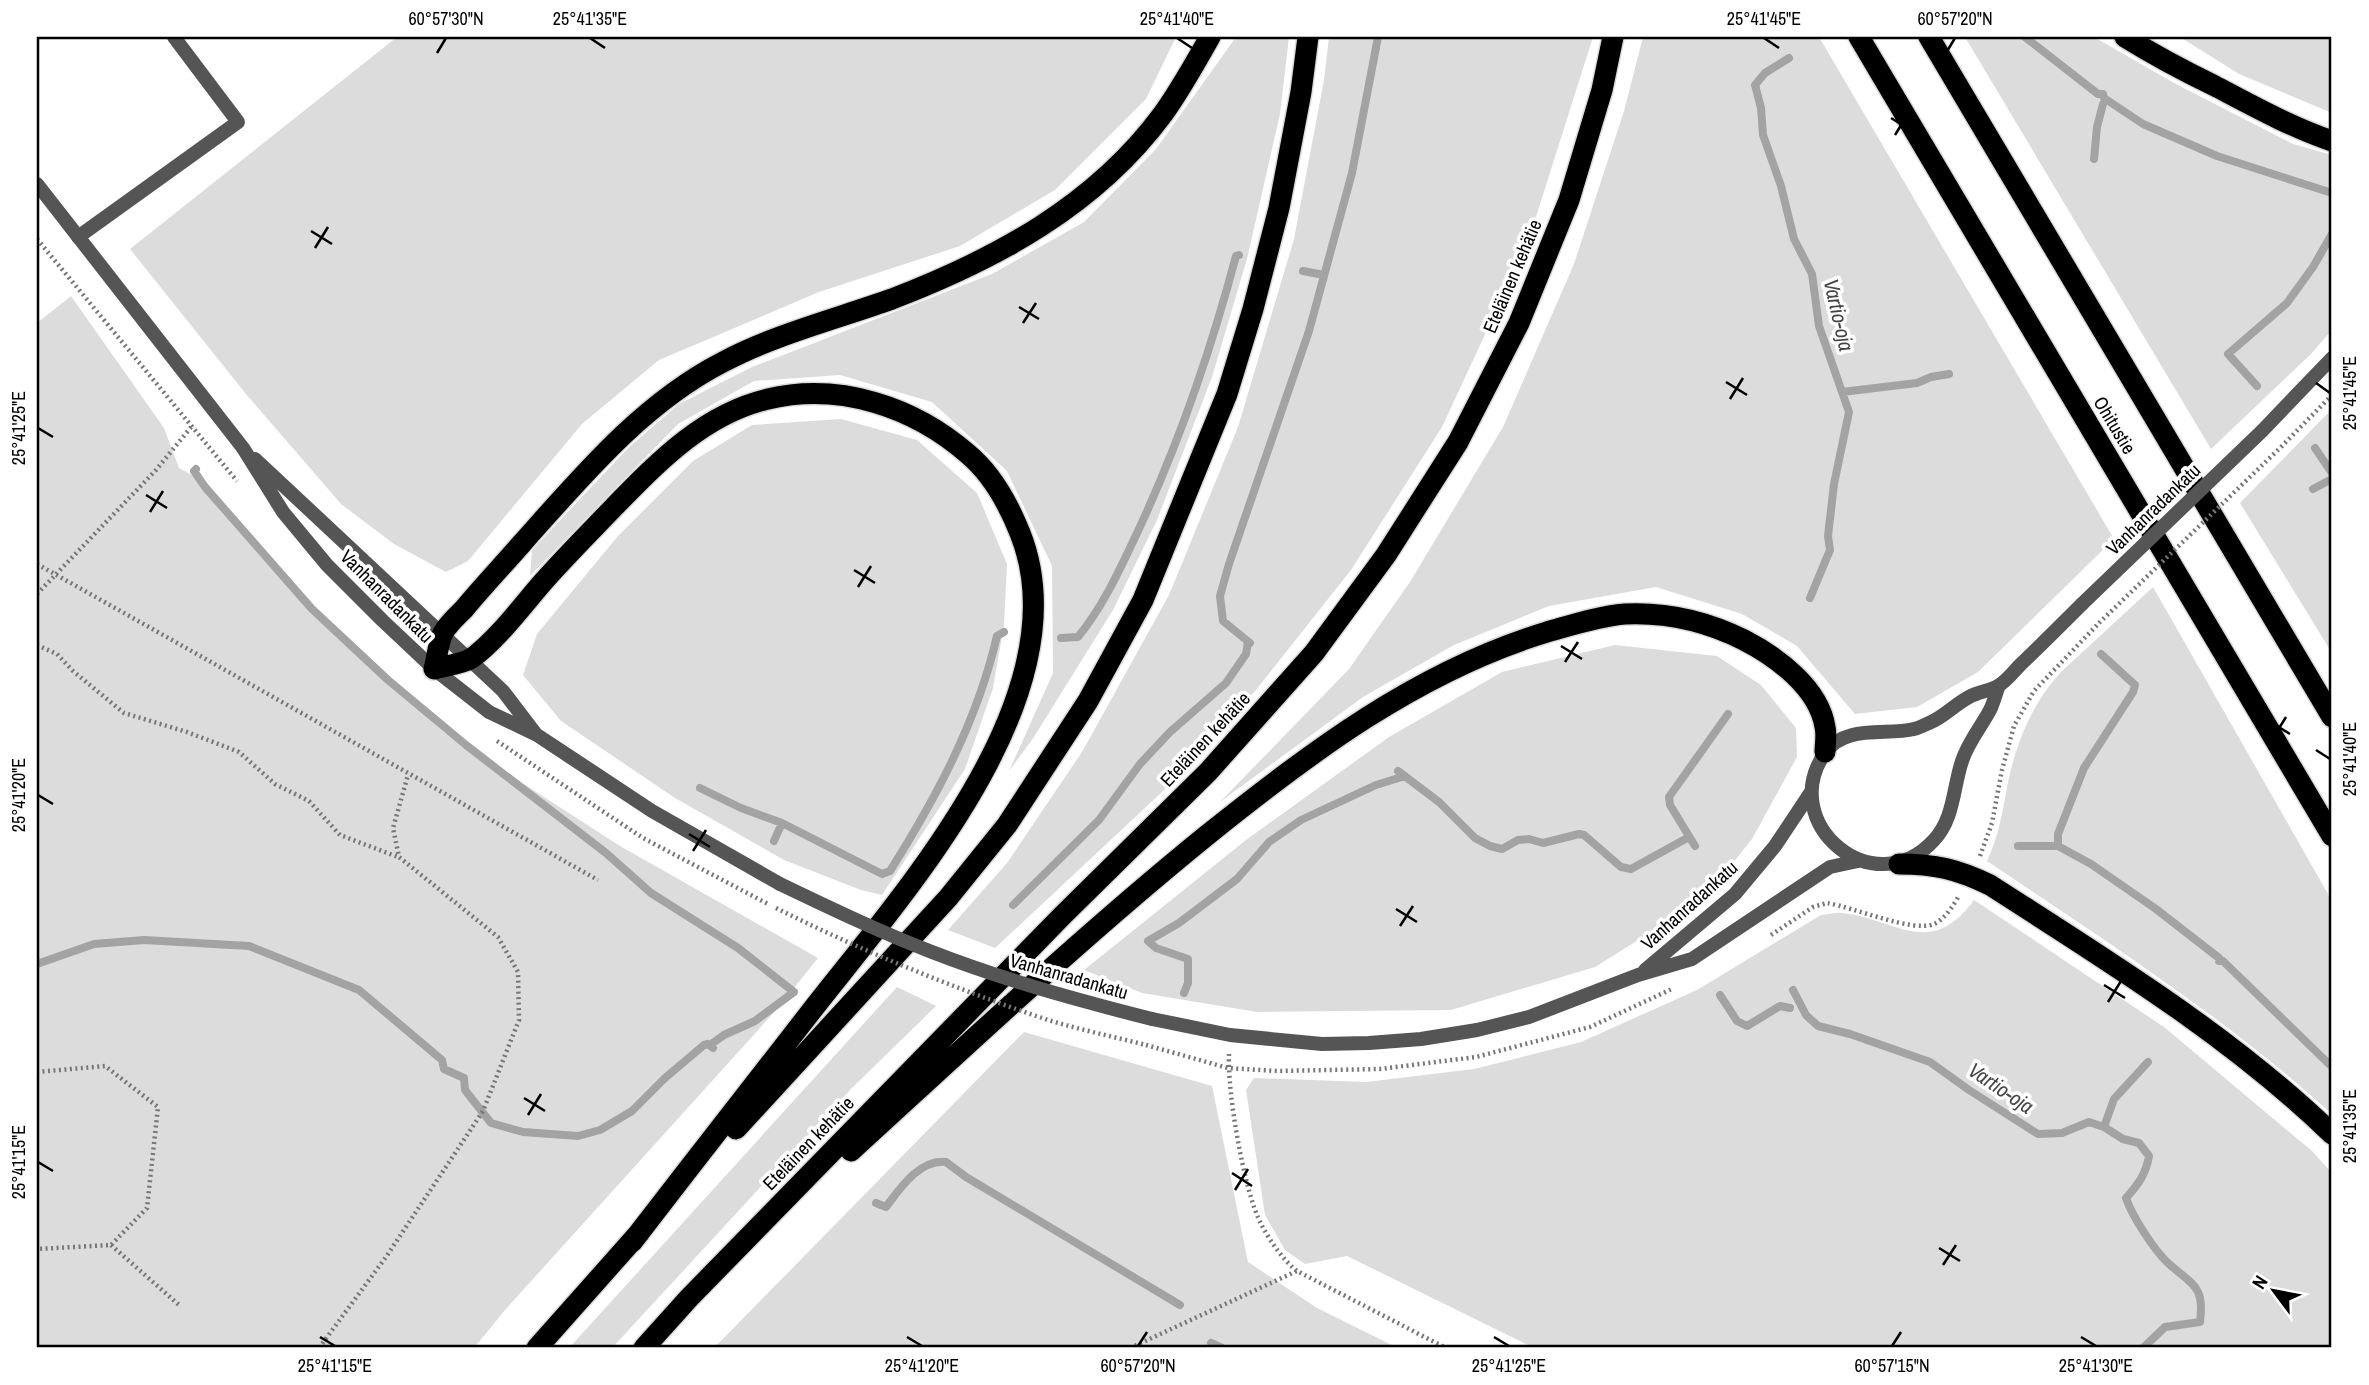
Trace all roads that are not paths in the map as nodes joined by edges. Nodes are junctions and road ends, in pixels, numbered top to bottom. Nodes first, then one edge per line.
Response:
1 (174, 37) edge
2 (1210, 37) edge
3 (1308, 37) edge
4 (1613, 37) edge
5 (1859, 37) edge
6 (1929, 37) edge
7 (2125, 37) edge
8 (2332, 141) edge
9 (39, 191) edge
10 (78, 237) junction
11 (2332, 358) edge
12 (243, 449) junction
13 (443, 634) junction
14 (470, 660) junction
15 (434, 669) junction
16 (1999, 685) junction
17 (2332, 717) edge
18 (537, 735) junction
19 (1825, 752) junction
20 (1811, 792) junction
21 (2332, 836) edge
22 (1858, 861) junction
23 (1899, 864) junction
24 (1638, 975) junction
25 (2332, 1134) edge
26 (632, 1242) junction
27 (689, 1298) junction
28 (537, 1348) edge
29 (644, 1348) edge

1 - 10 street
2 - 13 highway
3 - 26 highway
4 - 27 highway, Eteläinen kehätie
5 - 21 highway, Ohitustie
6 - 17 highway, Ohitustie
7 - 8 highway
9 - 10 street, Vanhanradankatu
10 - 12 street, Vanhanradankatu
11 - 16 street, Vanhanradankatu, bridge
12 - 13 street, Vanhanradankatu
12 - 15 street, Vanhanradankatu
13 - 14 street, Vanhanradankatu
13 - 15 highway
14 - 15 highway
14 - 18 street, Vanhanradankatu
14 - 26 highway
15 - 18 street, Vanhanradankatu
16 - 19 street, Vanhanradankatu
16 - 23 street, Vanhanradankatu
18 - 24 street, Vanhanradankatu, bridge
19 - 20 street, Vanhanradankatu
19 - 27 highway
20 - 22 street
20 - 24 street, Vanhanradankatu
22 - 23 street, Vanhanradankatu
22 - 24 street, Vanhanradankatu
23 - 25 highway
26 - 28 highway
27 - 29 highway, Eteläinen kehätie

